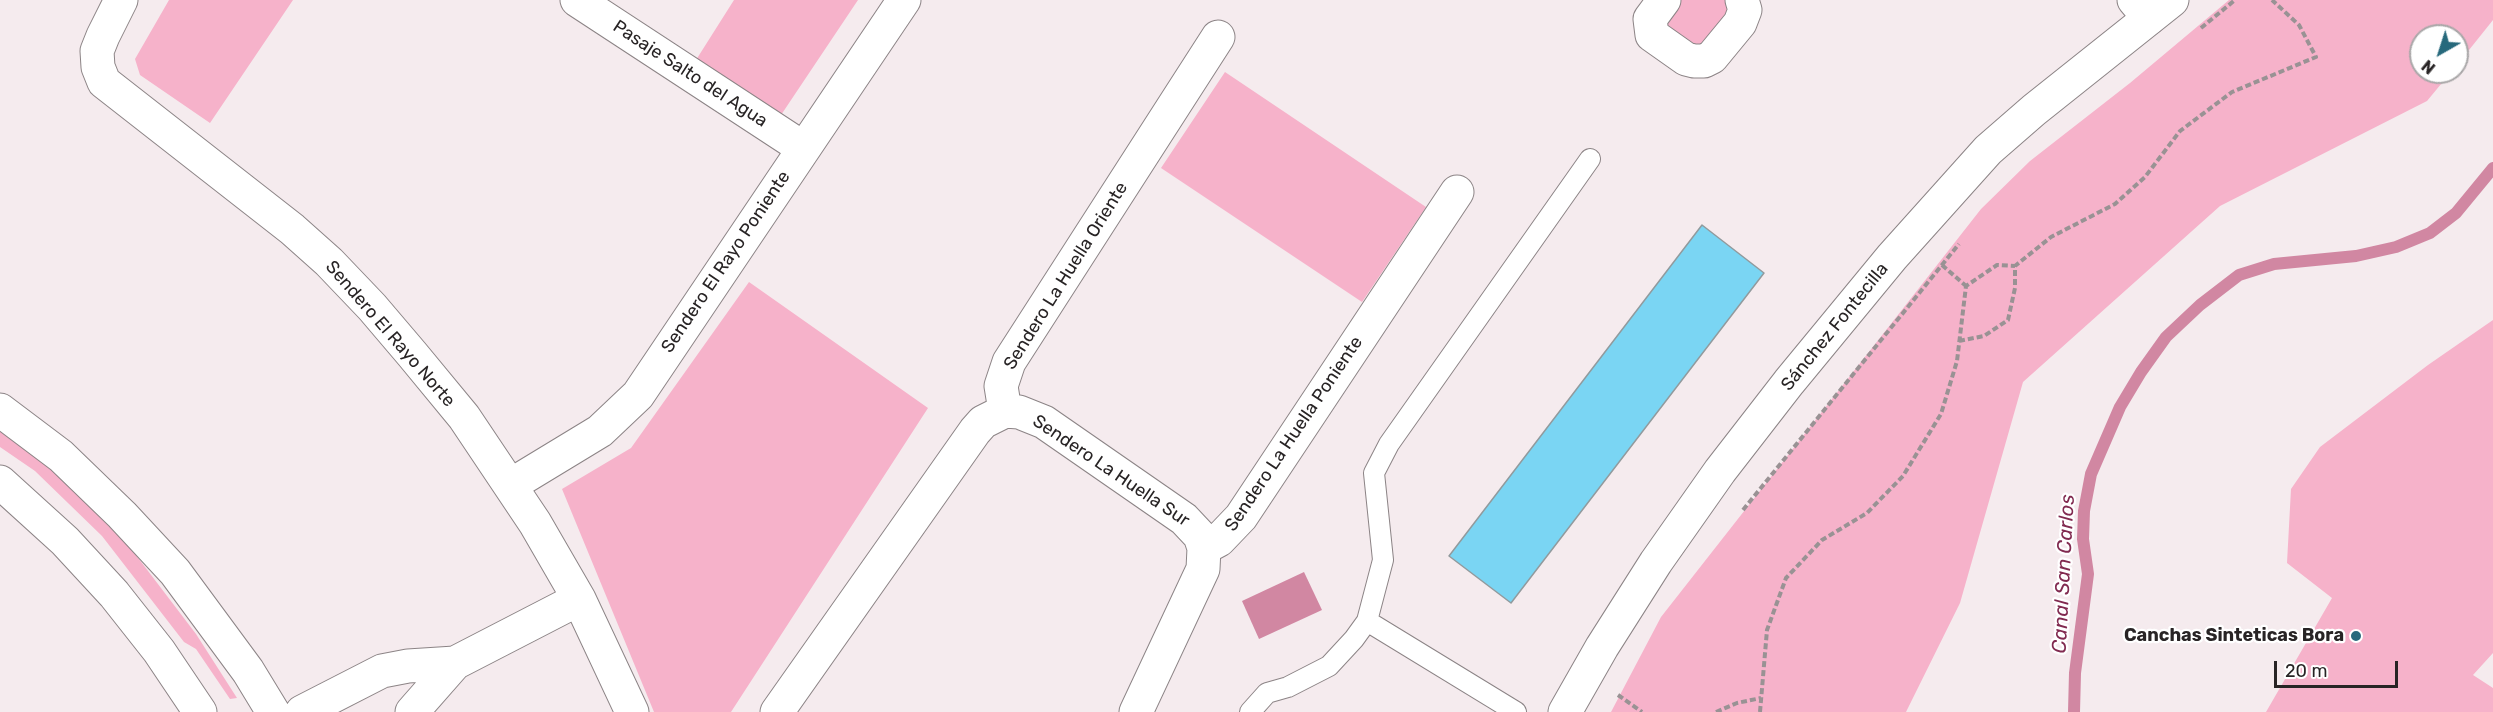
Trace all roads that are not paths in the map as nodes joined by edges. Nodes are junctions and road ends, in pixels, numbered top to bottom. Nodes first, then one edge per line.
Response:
1 (121, 0) edge
2 (577, 0) edge
3 (904, 0) edge
4 (1664, 0) edge
5 (1742, 0) edge
6 (2152, 6) edge
7 (1218, 37) dead end
8 (803, 148) junction
9 (1590, 159) dead end
10 (1457, 192) dead end
11 (0, 410) edge
12 (1005, 411) junction
13 (0, 482) edge
14 (511, 485) junction
15 (1204, 548) junction
16 (579, 599) junction
17 (1367, 621) junction
18 (455, 663) junction
19 (200, 712) edge
20 (273, 712) edge
21 (302, 712) edge
22 (412, 712) edge
23 (632, 712) edge
24 (777, 712) edge
25 (1136, 712) edge
26 (1250, 712) edge
27 (1516, 712) edge
28 (1564, 712) edge

1 - 14 street, Sendero El Rayo Norte
2 - 8 street, Pasaje Salto del Agua
3 - 8 street, Sendero El Rayo Poniente
4 - 5 street
6 - 28 street, Sánchez Fontecilla
7 - 12 street, Sendero La Huella Oriente
8 - 14 street, Sendero El Rayo Poniente
9 - 17 lane
10 - 15 street, Sendero La Huella Poniente
11 - 20 street
12 - 15 street, Sendero La Huella Sur
12 - 24 street
13 - 19 street
14 - 16 street, Sendero El Rayo Norte
15 - 25 street
16 - 18 street
16 - 23 street, Sendero El Rayo Norte
17 - 26 lane
17 - 27 lane
18 - 21 street
18 - 22 street

